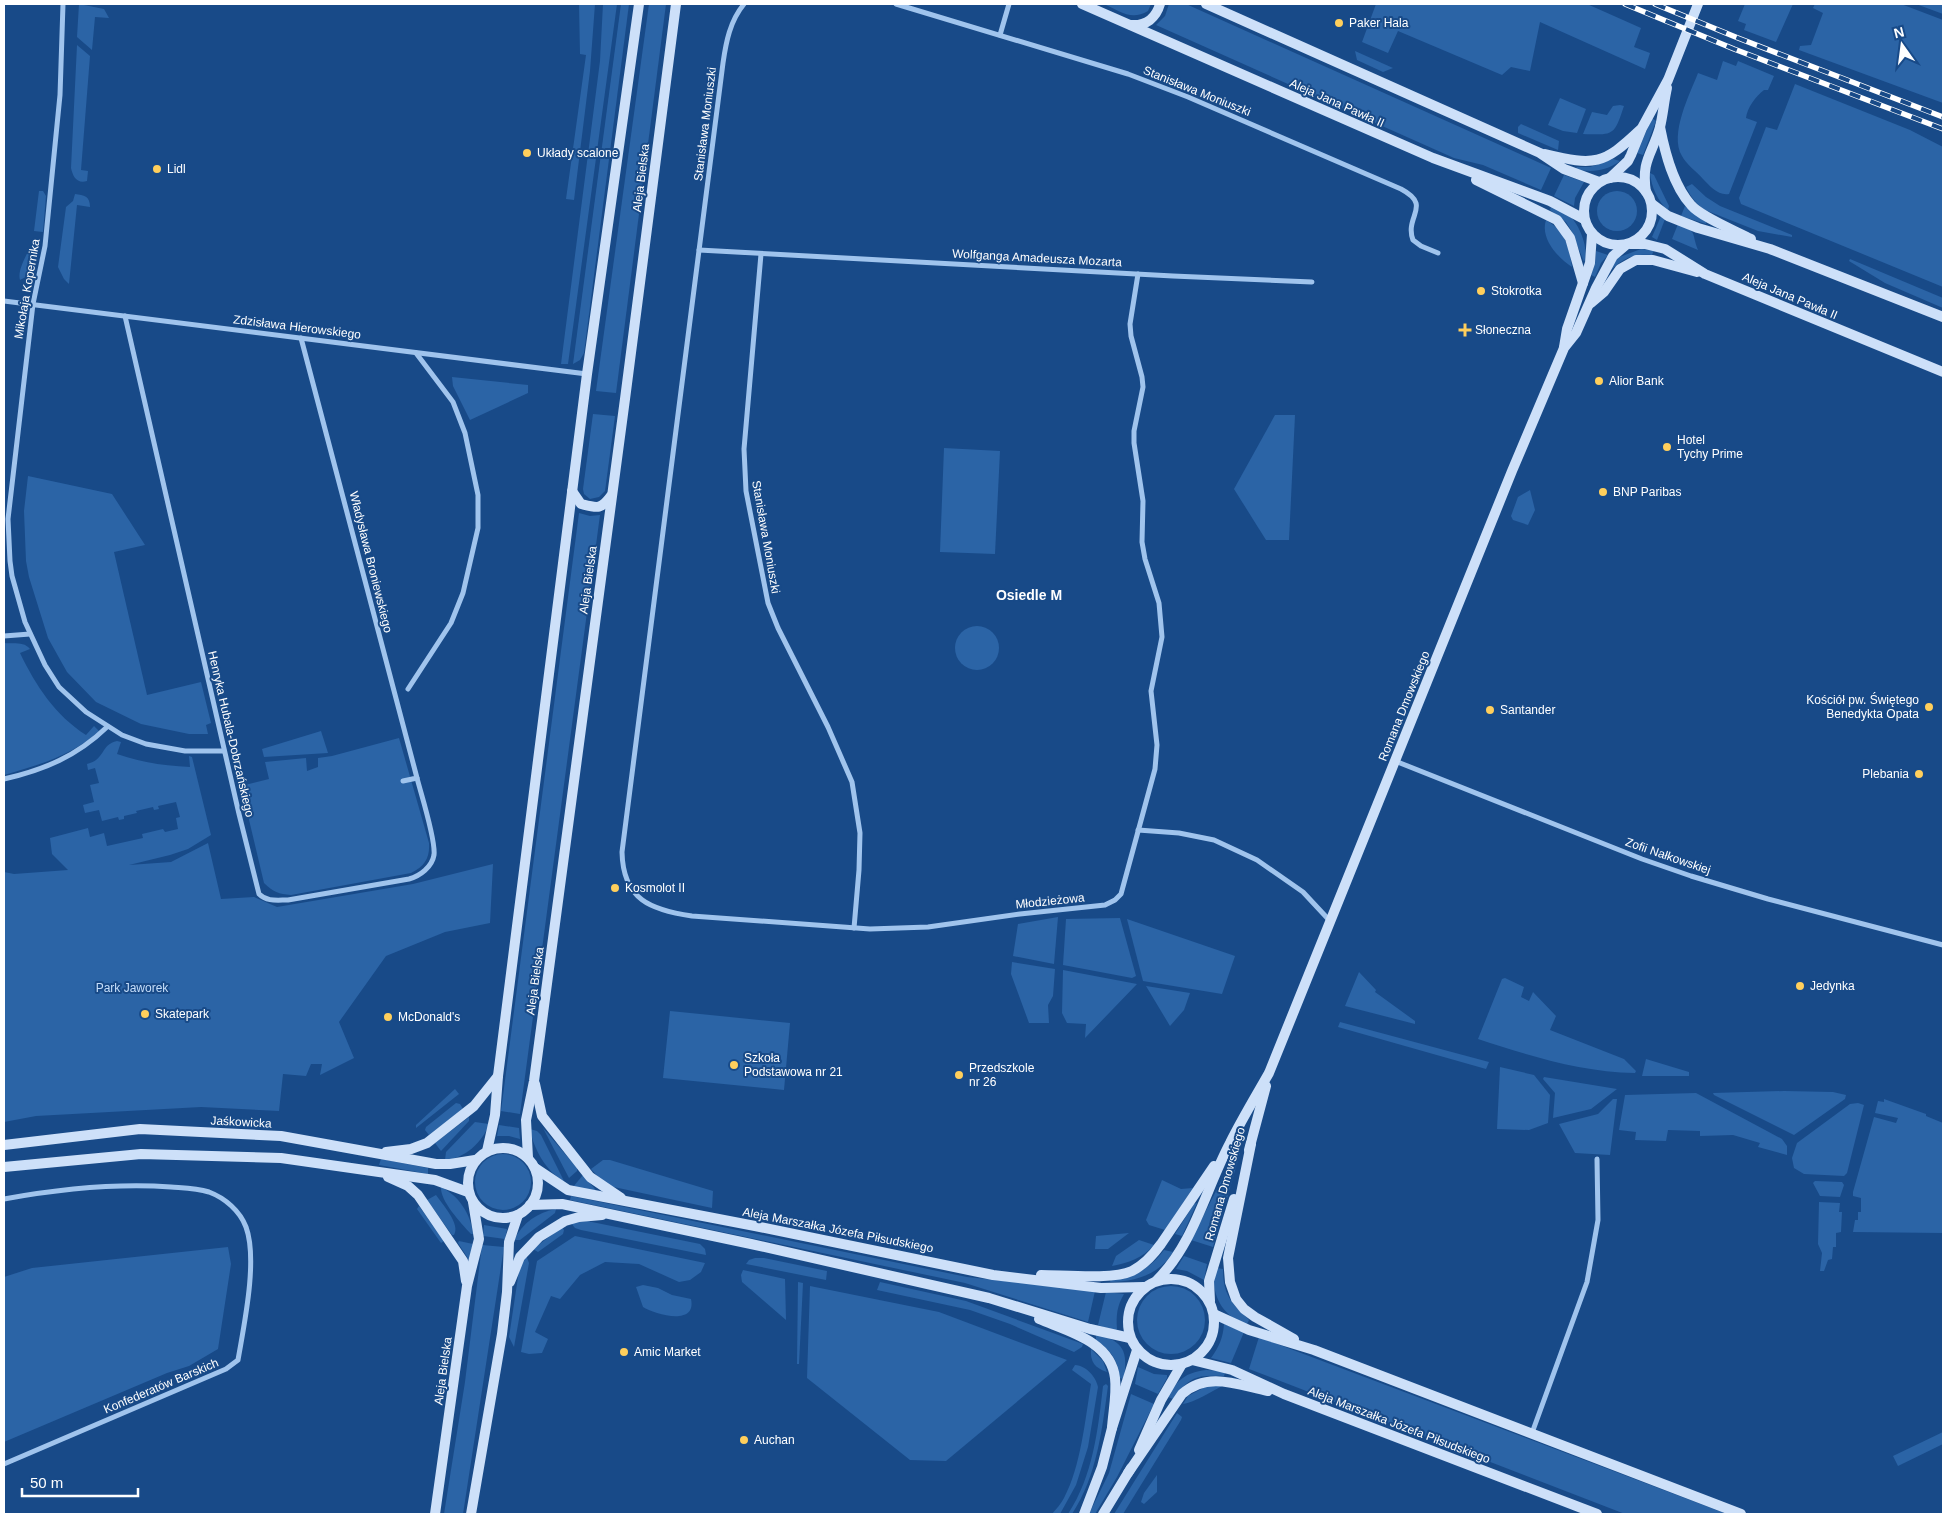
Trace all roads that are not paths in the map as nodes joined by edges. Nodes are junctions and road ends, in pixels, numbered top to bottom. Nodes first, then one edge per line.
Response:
1 (63, 4) edge
2 (639, 4) edge
3 (676, 4) edge
4 (744, 4) edge
5 (896, 4) edge
6 (1009, 4) edge
7 (1082, 4) edge
8 (1160, 4) edge
9 (1206, 4) edge
10 (1698, 4) edge
11 (1126, 24) junction
12 (1000, 35) junction
13 (1668, 80) junction
14 (1660, 127) junction
15 (1642, 128) junction
16 (1540, 153) junction
17 (1433, 158) junction
18 (1610, 178) junction
19 (1599, 182) junction
20 (1646, 192) junction
21 (1652, 204) junction
22 (1584, 219) junction
23 (1592, 234) junction
24 (1628, 244) junction
25 (1770, 249) junction
26 (699, 250) junction
27 (1438, 253) dead end
28 (761, 254) junction
29 (1138, 274) junction
30 (1705, 274) junction
31 (1312, 282) dead end
32 (1583, 283) junction
33 (4, 301) edge
34 (33, 304) junction
35 (1588, 305) junction
36 (125, 316) junction
37 (1943, 317) edge
38 (301, 338) junction
39 (1564, 348) junction
40 (416, 353) junction
41 (1943, 372) edge
42 (587, 374) junction
43 (572, 491) junction
44 (612, 495) junction
45 (30, 634) junction
46 (4, 636) edge
47 (408, 689) dead end
48 (107, 727) junction
49 (224, 751) junction
50 (1395, 761) junction
51 (417, 778) junction
52 (4, 780) edge
53 (402, 781) dead end
54 (1138, 830) junction
55 (692, 916) joint
56 (1330, 922) junction
57 (854, 928) junction
58 (1943, 945) edge
59 (1269, 1073) junction
60 (498, 1076) junction
61 (534, 1081) junction
62 (1230, 1143) junction
63 (1251, 1144) junction
64 (4, 1145) edge
65 (487, 1151) junction
66 (378, 1153) junction
67 (528, 1158) junction
68 (1597, 1159) dead end
69 (476, 1160) junction
70 (4, 1167) edge
71 (535, 1168) junction
72 (378, 1172) junction
73 (468, 1192) junction
74 (4, 1199) edge
75 (624, 1201) junction
76 (473, 1202) junction
77 (530, 1206) junction
78 (616, 1214) junction
79 (518, 1215) junction
80 (993, 1275) junction
81 (1157, 1280) junction
82 (467, 1286) junction
83 (1144, 1287) junction
84 (507, 1292) junction
85 (990, 1298) junction
86 (1210, 1302) junction
87 (1214, 1314) junction
88 (1130, 1338) junction
89 (1137, 1350) junction
90 (1314, 1350) junction
91 (1187, 1362) junction
92 (1284, 1394) junction
93 (1112, 1428) junction
94 (1532, 1434) junction
95 (4, 1464) edge
96 (1128, 1473) junction
97 (435, 1514) edge
98 (471, 1514) edge
99 (1084, 1514) edge
100 (1103, 1514) edge
101 (1597, 1514) edge
102 (1741, 1514) edge

1 - 34 street, Mikołaja Kopernika
2 - 42 street, Aleja Bielska
3 - 44 street, Aleja Bielska
4 - 26 street, Stanisława Moniuszki
5 - 12 street, Stanisława Moniuszki
6 - 12 street
7 - 11 street, Aleja Jana Pawła II
8 - 11 street
9 - 16 street
10 - 13 street
11 - 17 street, Aleja Jana Pawła II
12 - 27 street, Stanisława Moniuszki
13 - 14 street
13 - 15 street
14 - 20 street
14 - 25 street
15 - 16 street
15 - 18 street
16 - 19 street
17 - 22 street, Aleja Jana Pawła II
17 - 32 street
18 - 19 street
18 - 20 street
19 - 22 street
20 - 21 street
21 - 24 street
21 - 25 street
22 - 23 street
23 - 24 street
23 - 32 street, Romana Dmowskiego
24 - 30 street, Aleja Jana Pawła II
24 - 35 street, Romana Dmowskiego
25 - 37 street
26 - 28 street
26 - 55 street, Stanisława Moniuszki
28 - 29 street, Wolfganga Amadeusza Mozarta
28 - 57 street, Stanisława Moniuszki
29 - 31 street, Wolfganga Amadeusza Mozarta
29 - 54 street, Młodzieżowa
30 - 35 street
30 - 41 street, Aleja Jana Pawła II
32 - 39 street, Romana Dmowskiego
33 - 34 street, Zdzisława Hierowskiego
34 - 36 street, Zdzisława Hierowskiego
34 - 45 street, Mikołaja Kopernika
35 - 39 street, Romana Dmowskiego
36 - 38 street, Zdzisława Hierowskiego
36 - 49 street, Henryka Hubala-Dobrzańskiego
38 - 40 street, Zdzisława Hierowskiego
38 - 51 street, Władysława Broniewskiego
39 - 50 street, Romana Dmowskiego
40 - 42 street, Zdzisława Hierowskiego
40 - 47 street
42 - 43 street, Aleja Bielska
43 - 44 street
43 - 60 street, Aleja Bielska
44 - 61 street, Aleja Bielska
45 - 46 street
45 - 48 street, Mikołaja Kopernika
48 - 49 street, Mikołaja Kopernika
48 - 52 street
49 - 51 street, Henryka Hubala-Dobrzańskiego
50 - 56 street, Romana Dmowskiego
50 - 58 street, Zofii Nałkowskiej
51 - 53 street
54 - 56 street
54 - 57 street, Młodzieżowa
55 - 57 street, Młodzieżowa
56 - 59 street, Romana Dmowskiego
59 - 62 street, Romana Dmowskiego
59 - 63 street, Romana Dmowskiego
60 - 65 street, Aleja Bielska
60 - 66 street
61 - 67 street, Aleja Bielska
61 - 75 street
62 - 80 street
62 - 81 street, Romana Dmowskiego
63 - 86 street, Romana Dmowskiego
63 - 90 street
64 - 66 street, Jaśkowicka
65 - 67 street
65 - 69 street
66 - 69 street, Jaśkowicka
67 - 71 street
68 - 94 street
69 - 73 street
70 - 72 street
71 - 75 street, Aleja Marszałka Józefa Piłsudskiego
71 - 77 street
72 - 73 street
72 - 82 street
73 - 76 street
74 - 95 street, Konfederatów Barskich
75 - 80 street, Aleja Marszałka Józefa Piłsudskiego
76 - 79 street
76 - 82 street, Aleja Bielska
77 - 78 street
77 - 79 street
78 - 84 street
78 - 85 street
79 - 84 street
80 - 83 street, Aleja Marszałka Józefa Piłsudskiego
81 - 83 street
81 - 86 street
82 - 97 street, Aleja Bielska
83 - 88 street
84 - 98 street
85 - 88 street
85 - 93 street
86 - 87 street
87 - 90 street
87 - 91 street
88 - 89 street
89 - 91 street
89 - 93 street
90 - 94 street
91 - 92 street, Aleja Marszałka Józefa Piłsudskiego
91 - 96 street
92 - 96 street
92 - 101 street, Aleja Marszałka Józefa Piłsudskiego
93 - 99 street
94 - 102 street
96 - 100 street

